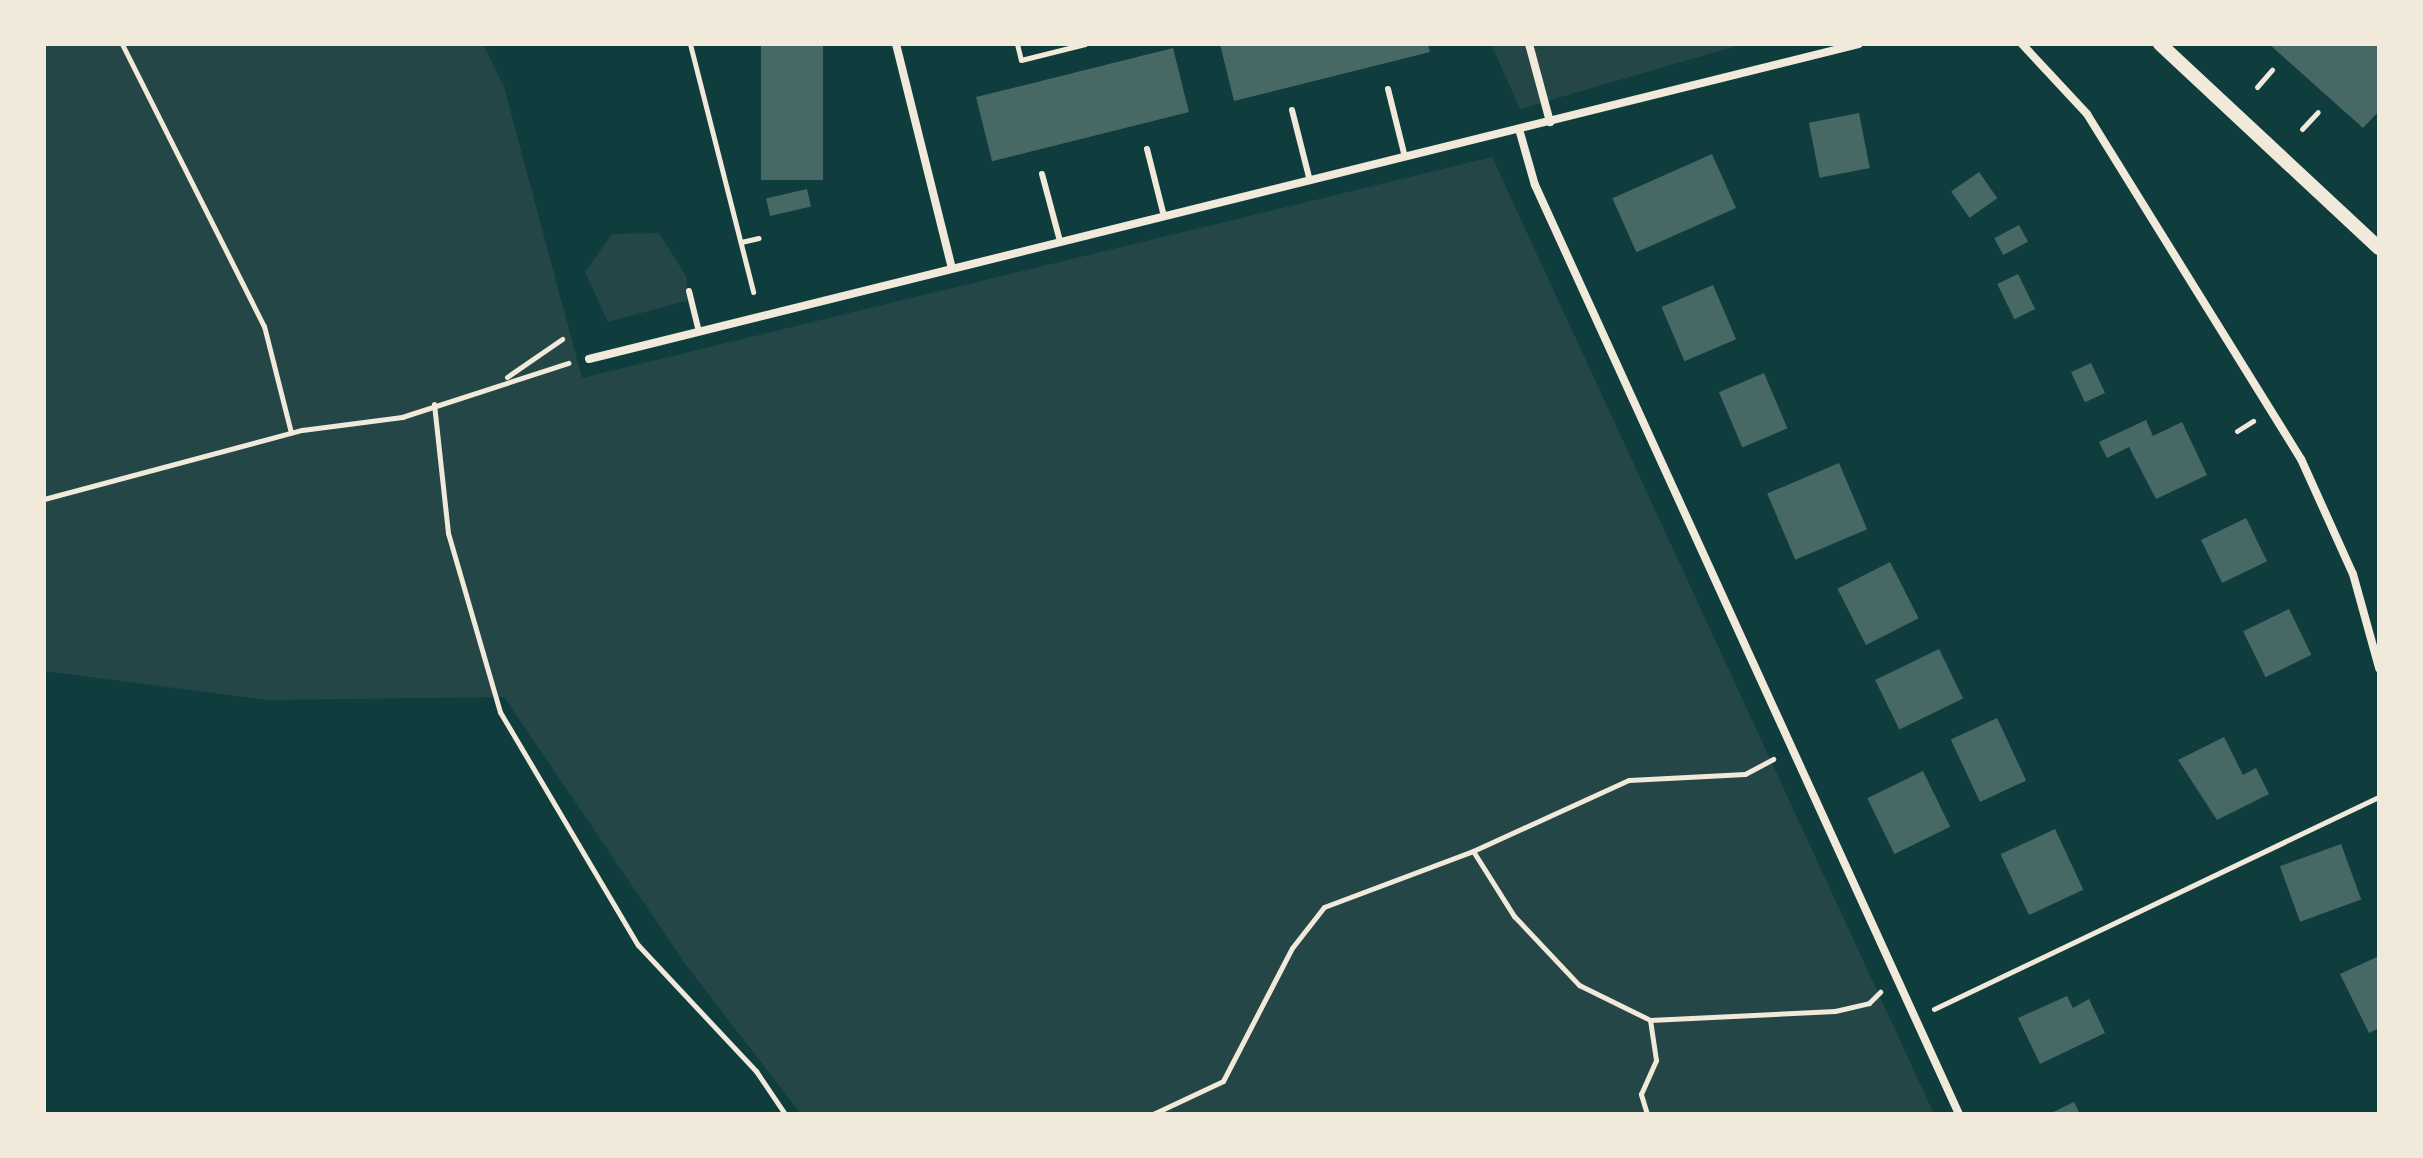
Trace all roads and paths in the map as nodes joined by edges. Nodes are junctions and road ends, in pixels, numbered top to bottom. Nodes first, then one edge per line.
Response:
1 (122, 44) edge
2 (690, 44) edge
3 (896, 44) edge
4 (1017, 44) edge
5 (1085, 44) edge
6 (1529, 44) edge
7 (1859, 44) edge
8 (2022, 44) edge
9 (2160, 44) edge
10 (2272, 70) dead end
11 (2257, 87) dead end
12 (1388, 89) dead end
13 (1292, 110) dead end
14 (2318, 112) dead end
15 (1550, 122) junction
16 (1519, 129) junction
17 (2302, 129) dead end
18 (1147, 149) dead end
19 (1405, 157) junction
20 (1042, 174) dead end
21 (1310, 181) junction
22 (1164, 216) junction
23 (759, 238) dead end
24 (1060, 241) junction
25 (740, 242) junction
26 (2379, 248) edge
27 (952, 268) junction
28 (689, 291) dead end
29 (753, 292) dead end
30 (699, 332) junction
31 (562, 339) dead end
32 (589, 359) joint
33 (502, 381) junction
34 (434, 404) junction
35 (291, 433) junction
36 (44, 499) edge
37 (2379, 668) edge
38 (1792, 747) junction
39 (2379, 797) edge
40 (1473, 851) junction
41 (1896, 977) junction
42 (1915, 1018) junction
43 (1650, 1020) junction
44 (785, 1114) edge
45 (1153, 1114) edge
46 (1647, 1114) edge
47 (1959, 1114) edge

1 - 35 path
2 - 25 path
3 - 27 street
4 - 5 path
6 - 15 street
7 - 15 street
8 - 37 street
9 - 26 street
10 - 11 path
12 - 19 lane
13 - 21 lane
14 - 17 path
15 - 16 street
16 - 19 street
16 - 38 street
18 - 22 lane
19 - 21 street
20 - 24 lane
21 - 22 street
22 - 24 street
23 - 25 path
24 - 27 street
25 - 29 path
27 - 30 street
28 - 30 lane
30 - 32 street
31 - 33 path
32 - 33 path
33 - 34 path
34 - 35 path
34 - 44 path
35 - 36 path
38 - 40 path
38 - 41 street
39 - 42 path
40 - 43 path
40 - 45 path
41 - 42 street
41 - 43 path
42 - 47 street
43 - 46 path

